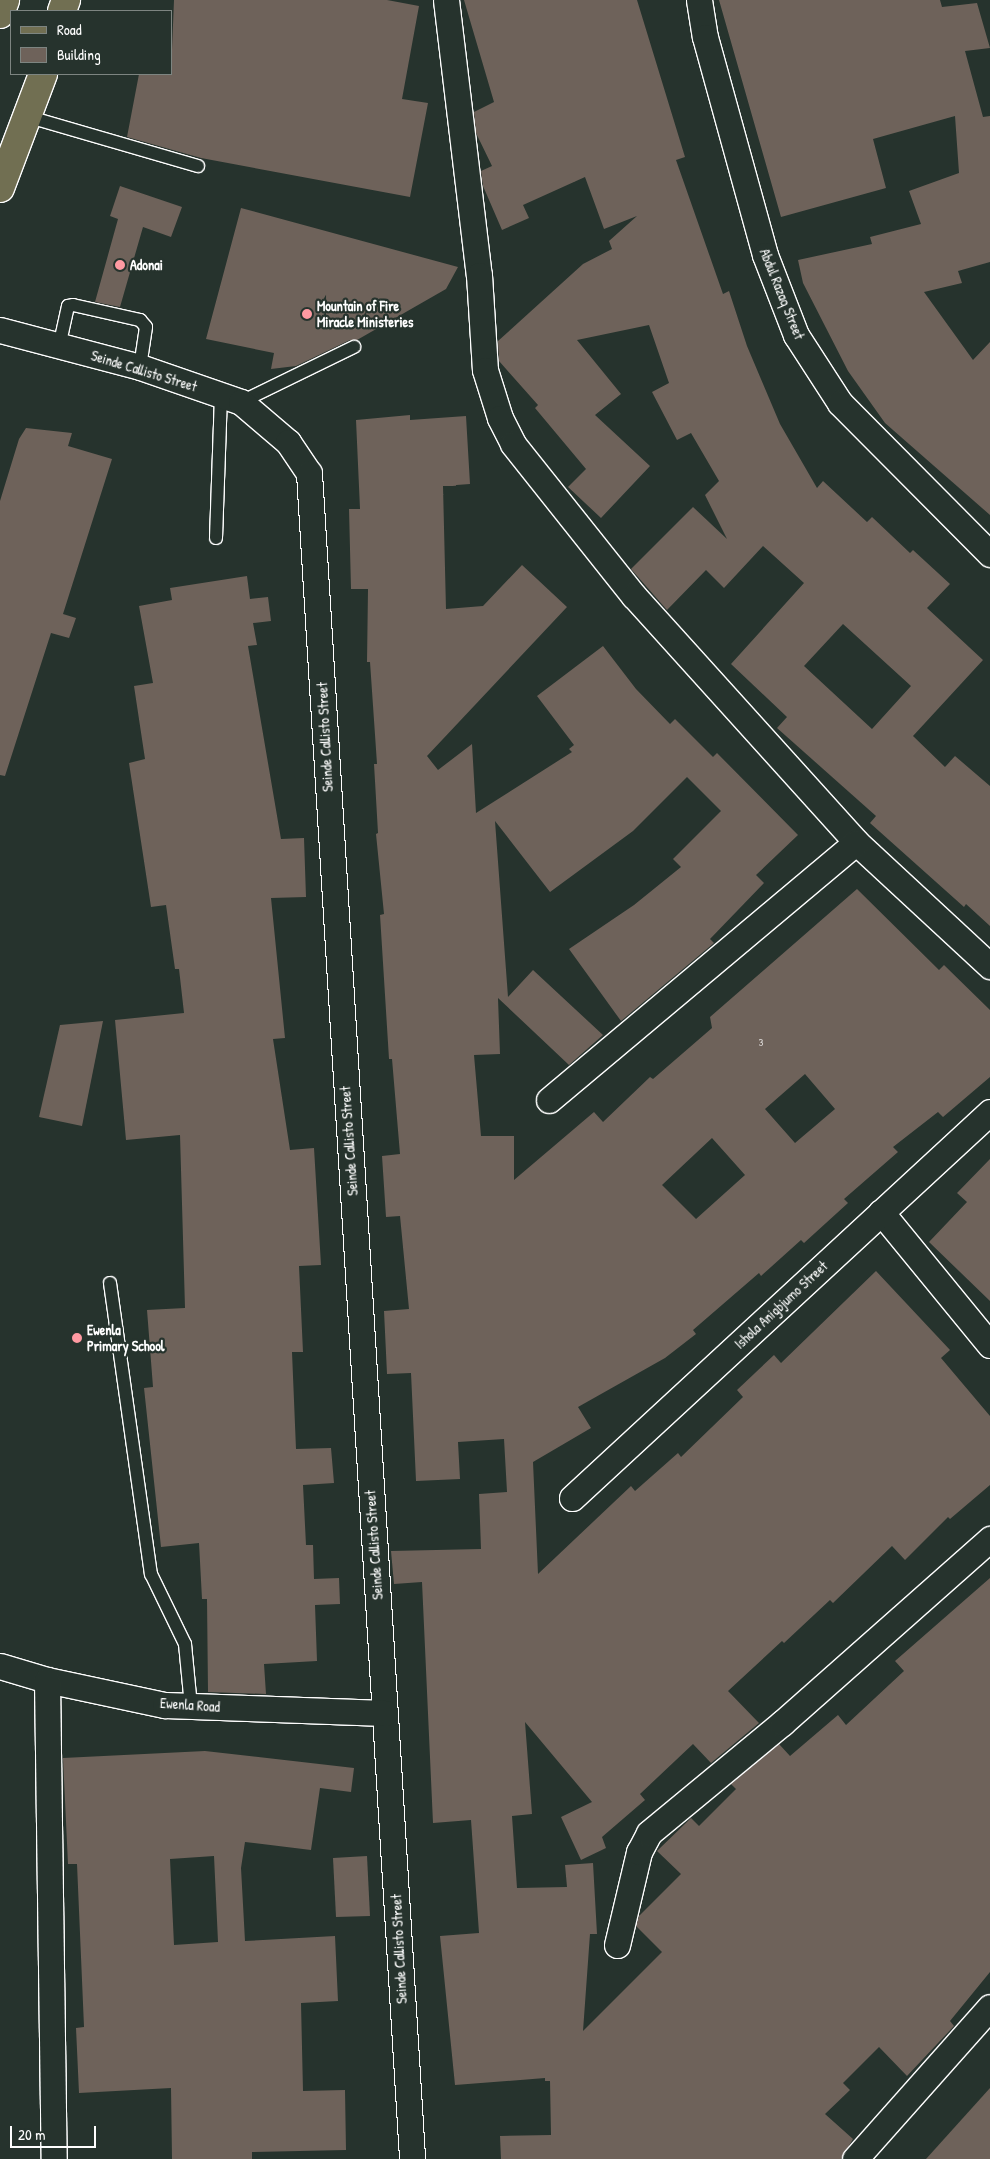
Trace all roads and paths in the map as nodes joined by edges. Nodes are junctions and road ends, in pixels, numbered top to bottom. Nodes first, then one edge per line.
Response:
1 (5, 0) edge
2 (446, 0) edge
3 (699, 0) edge
4 (0, 14) edge
5 (43, 75) edge
6 (29, 118) junction
7 (198, 166) dead end
8 (0, 188) edge
9 (0, 330) edge
10 (354, 347) dead end
11 (59, 348) junction
12 (140, 367) junction
13 (231, 398) junction
14 (216, 538) dead end
15 (990, 554) edge
16 (856, 842) junction
17 (990, 966) edge
18 (549, 1100) dead end
19 (990, 1112) edge
20 (881, 1212) junction
21 (110, 1283) dead end
22 (990, 1345) edge
23 (572, 1498) dead end
24 (990, 1539) edge
25 (0, 1666) edge
26 (47, 1680) junction
27 (191, 1706) junction
28 (385, 1713) junction
29 (617, 1945) dead end
30 (990, 2007) edge
31 (54, 2159) edge
32 (412, 2159) edge
33 (855, 2159) edge

1 - 4 main road
2 - 16 street
3 - 15 street, Abdul Razaq Street
5 - 6 main road
6 - 7 lane
6 - 8 main road
9 - 11 street, Seinde Callisto Street
10 - 13 lane
11 - 12 street, Seinde Callisto Street
11 - 12 lane
12 - 13 street, Seinde Callisto Street
13 - 14 lane
13 - 28 street, Seinde Callisto Street
16 - 17 street
16 - 18 street
19 - 20 street, Ishola Anigbjumo Street
20 - 22 street
20 - 23 street, Ishola Anigbjumo Street
21 - 27 lane
24 - 29 street
25 - 26 street, Ewenla Road
26 - 27 street, Ewenla Road
26 - 31 street
27 - 28 street, Ewenla Road
28 - 32 street, Seinde Callisto Street
30 - 33 street

